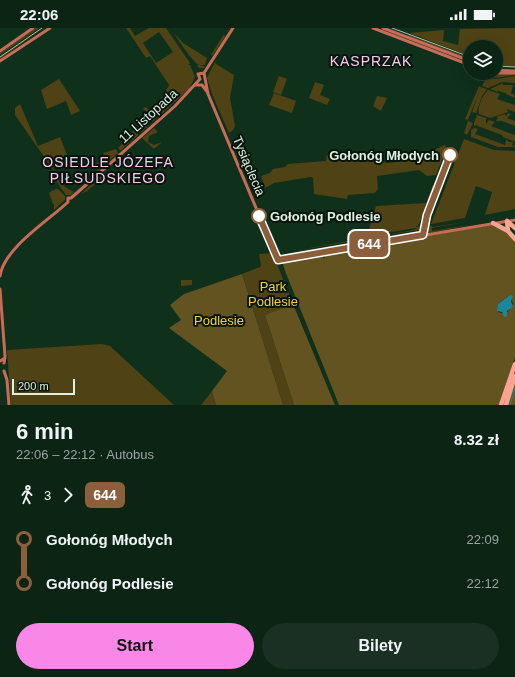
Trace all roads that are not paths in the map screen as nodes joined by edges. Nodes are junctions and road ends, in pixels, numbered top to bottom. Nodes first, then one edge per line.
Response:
1 (33, 28) edge
2 (50, 28) edge
3 (233, 28) edge
4 (373, 28) edge
5 (383, 28) edge
6 (406, 36) junction
7 (405, 40) junction
8 (0, 51) edge
9 (463, 58) edge
10 (0, 61) edge
11 (463, 62) edge
12 (503, 71) edge
13 (515, 72) edge
14 (204, 73) junction
15 (503, 73) edge
16 (200, 79) junction
17 (204, 79) junction
18 (196, 85) junction
19 (208, 94) junction
20 (515, 220) edge
21 (507, 221) junction
22 (493, 223) junction
23 (515, 228) edge
24 (508, 231) junction
25 (515, 239) edge
26 (0, 276) edge
27 (0, 289) edge
28 (1, 363) edge
29 (515, 364) edge
30 (2, 370) edge
31 (515, 376) edge
32 (9, 405) edge
33 (503, 405) edge

1 - 8 street
2 - 10 street
3 - 14 street
4 - 7 street
5 - 6 street
6 - 7 street
6 - 9 street
7 - 11 street
12 - 13 street
13 - 15 street
14 - 16 street, 11 Listopada
14 - 17 street, Tysiąclecia
16 - 17 street
16 - 18 street, 11 Listopada
17 - 19 street, Tysiąclecia
18 - 19 street
18 - 26 street, 11 Listopada
19 - 22 street, Tysiąclecia
20 - 21 street
21 - 22 street
21 - 23 highway
21 - 24 highway
22 - 24 highway
24 - 25 highway
27 - 28 street
28 - 30 street
29 - 33 highway
30 - 32 street
31 - 33 highway

